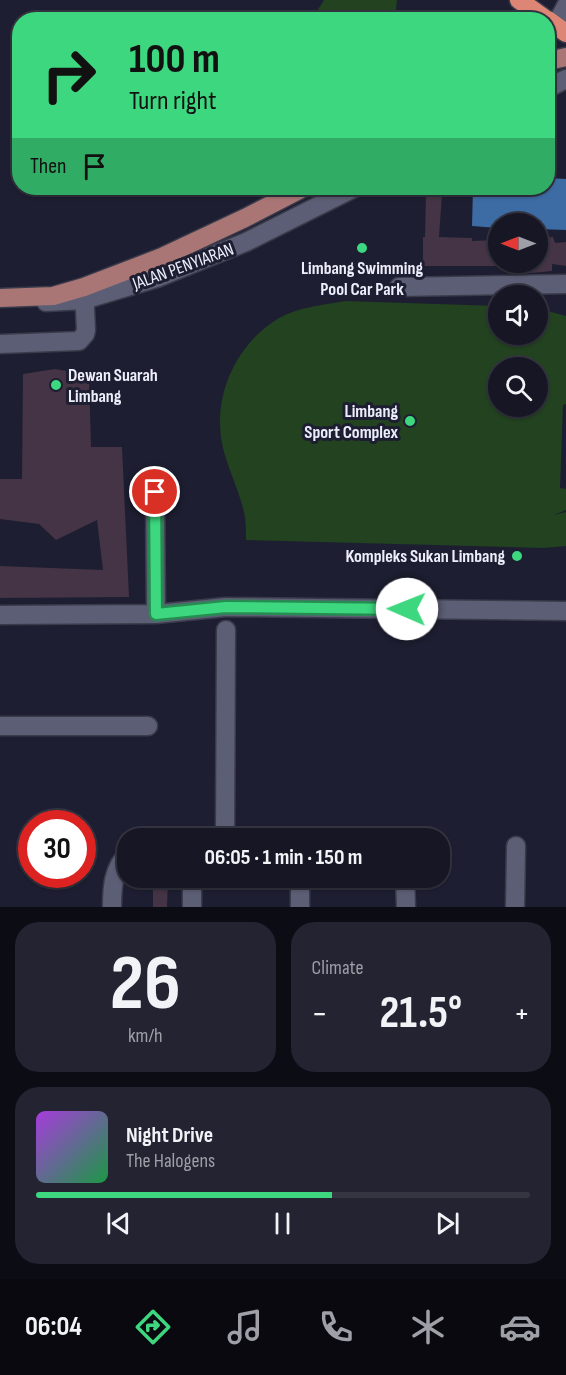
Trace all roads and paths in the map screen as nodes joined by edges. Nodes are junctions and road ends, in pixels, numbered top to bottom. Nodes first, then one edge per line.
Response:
1 (519, 0) edge
2 (566, 6) edge
3 (536, 12) edge
4 (555, 22) edge
5 (289, 195) edge
6 (340, 195) edge
7 (566, 284) edge
8 (399, 287) dead end
9 (84, 294) junction
10 (0, 298) edge
11 (0, 303) edge
12 (0, 344) edge
13 (155, 492) dead end
14 (566, 611) edge
15 (156, 614) junction
16 (0, 615) edge
17 (226, 630) dead end
18 (0, 726) edge
19 (148, 726) dead end
20 (225, 828) edge
21 (516, 846) dead end
22 (117, 868) edge
23 (192, 888) edge
24 (300, 888) edge
25 (405, 888) edge
26 (112, 907) edge
27 (192, 907) edge
28 (300, 907) edge
29 (406, 907) edge
30 (515, 907) edge

1 - 3 highway
2 - 4 street
5 - 9 main road, JALAN PENYIARAN
6 - 9 street, JALAN PENYIARAN
7 - 8 street
9 - 10 main road, JALAN PENYIARAN
9 - 11 street, JALAN PENYIARAN
9 - 12 street
13 - 15 street
14 - 15 street
15 - 16 street
17 - 20 street
18 - 19 street
21 - 30 street
22 - 26 street
23 - 27 street
24 - 28 street
25 - 29 street

